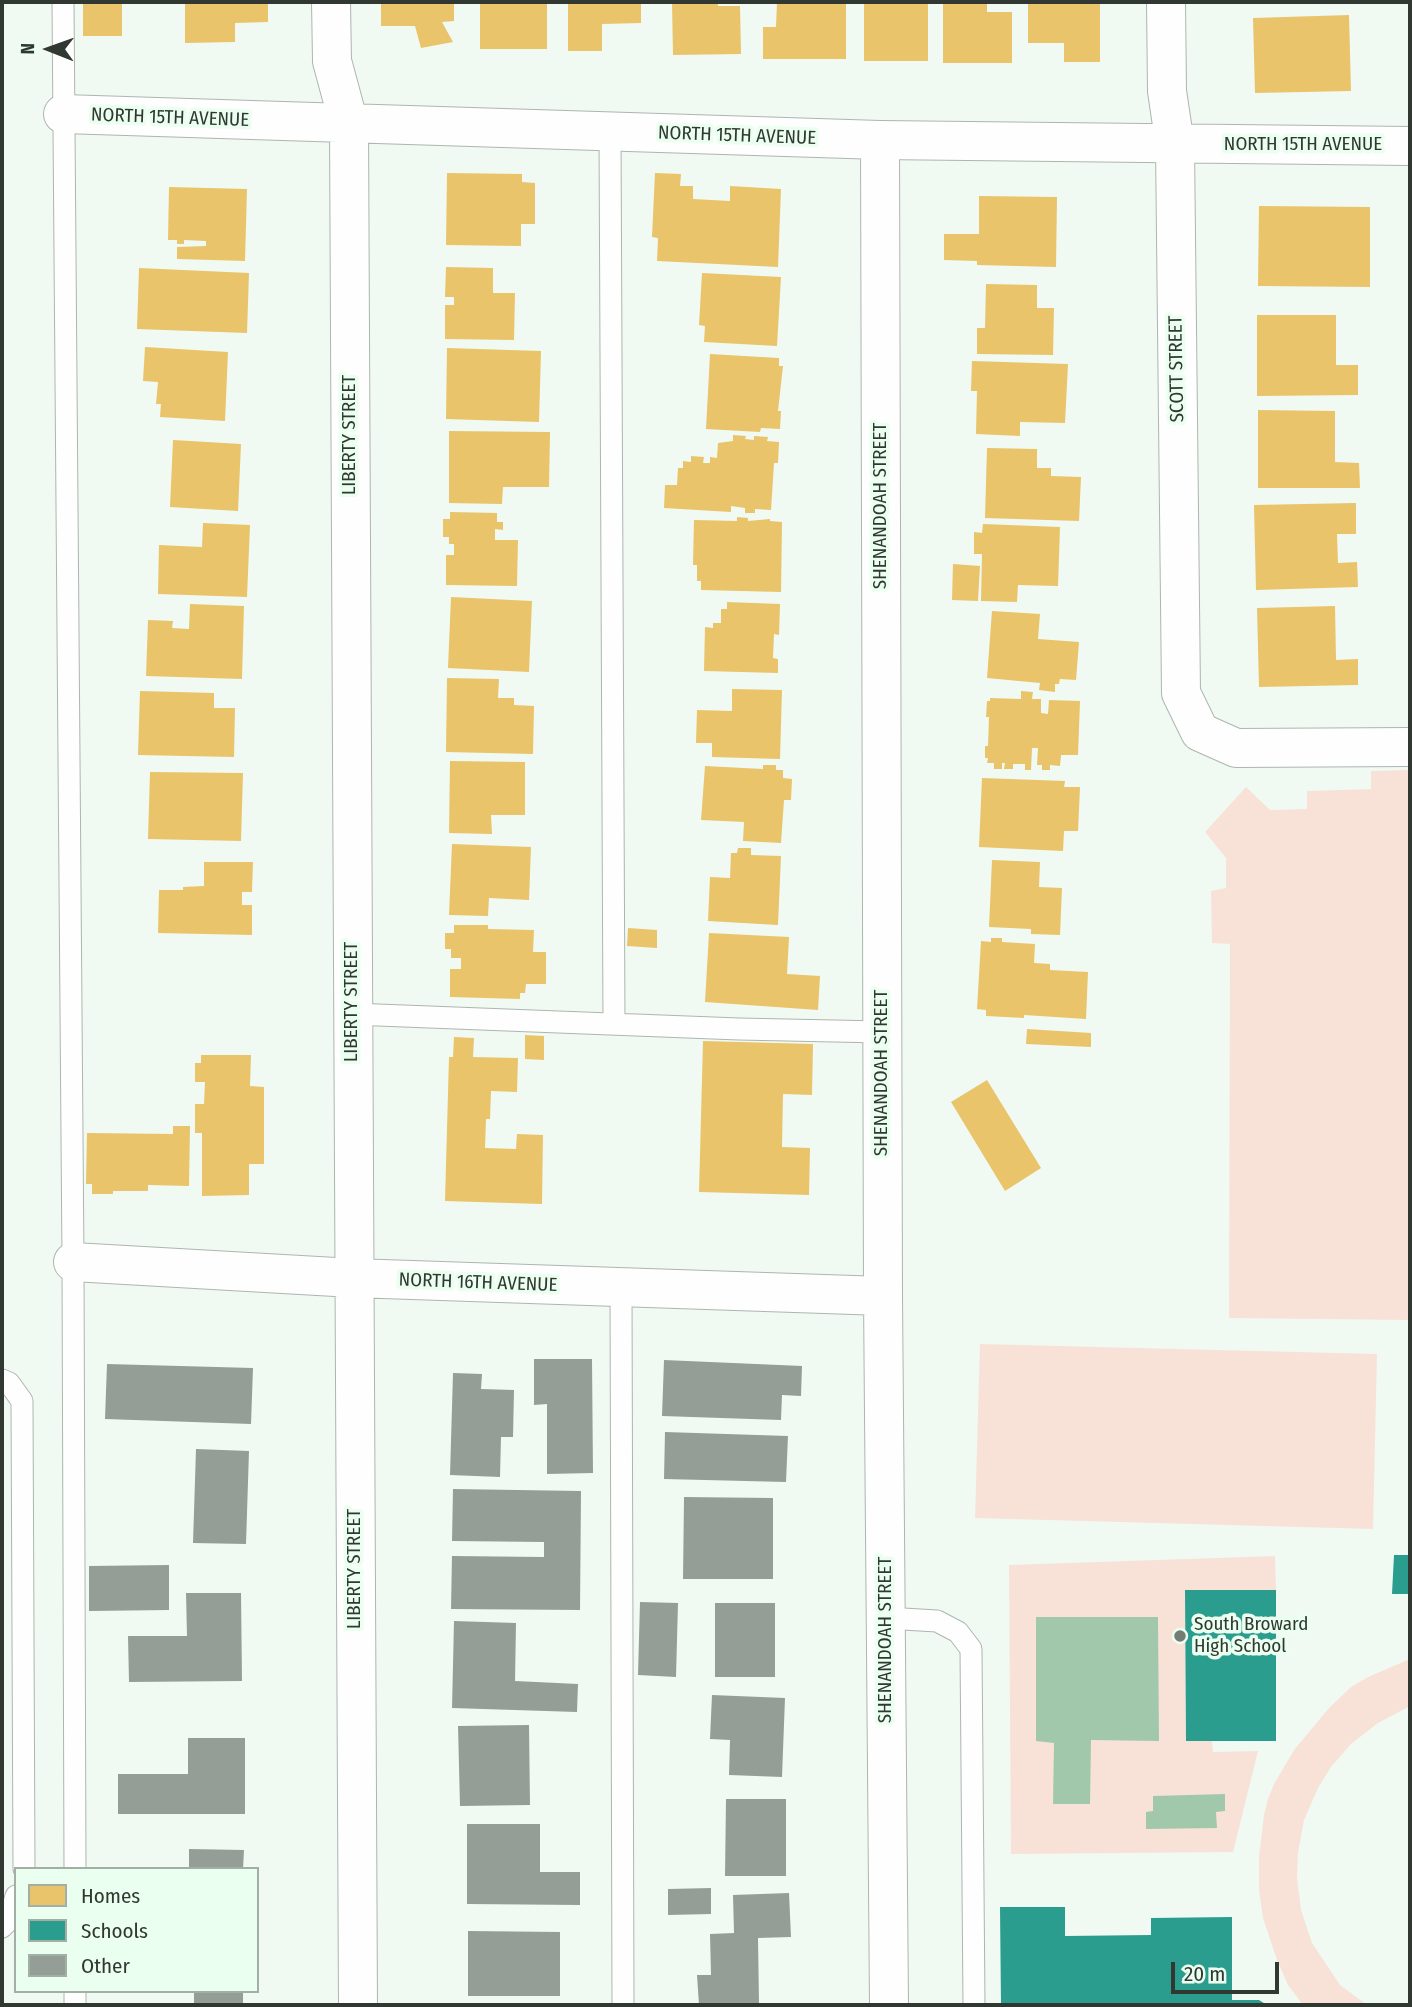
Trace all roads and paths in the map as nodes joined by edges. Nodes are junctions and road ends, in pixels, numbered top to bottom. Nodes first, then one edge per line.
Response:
1 (63, 2) edge
2 (331, 2) edge
3 (1166, 2) edge
4 (63, 114) junction
5 (349, 124) junction
6 (610, 132) junction
7 (880, 140) junction
8 (1175, 145) junction
9 (1410, 146) edge
10 (1410, 747) edge
11 (352, 1014) junction
12 (614, 1024) junction
13 (882, 1032) junction
14 (73, 1262) junction
15 (352, 1278) junction
16 (621, 1287) junction
17 (883, 1296) junction
18 (2, 1380) edge
19 (886, 1618) junction
20 (24, 1867) edge
21 (75, 1867) edge
22 (14, 1903) edge
23 (2, 1927) edge
24 (358, 2005) edge
25 (623, 2005) edge
26 (889, 2005) edge
27 (974, 2005) edge

1 - 4 lane
2 - 5 street, LIBERTY STREET
3 - 8 street, SCOTT STREET
4 - 5 street, NORTH 15TH AVENUE
4 - 14 lane
5 - 6 street, NORTH 15TH AVENUE
5 - 11 street, LIBERTY STREET
6 - 7 street, NORTH 15TH AVENUE
6 - 12 lane
7 - 8 street, NORTH 15TH AVENUE
7 - 13 street, SHENANDOAH STREET
8 - 9 street, NORTH 15TH AVENUE
8 - 10 street, SCOTT STREET
11 - 12 lane
11 - 15 street, LIBERTY STREET
12 - 13 lane
13 - 17 street, SHENANDOAH STREET
14 - 15 street, NORTH 16TH AVENUE
14 - 21 lane
15 - 16 street, NORTH 16TH AVENUE
15 - 24 street, LIBERTY STREET
16 - 17 street, NORTH 16TH AVENUE
16 - 25 lane
17 - 19 street, SHENANDOAH STREET
18 - 20 lane
19 - 26 street, SHENANDOAH STREET
19 - 27 lane
22 - 23 lane

